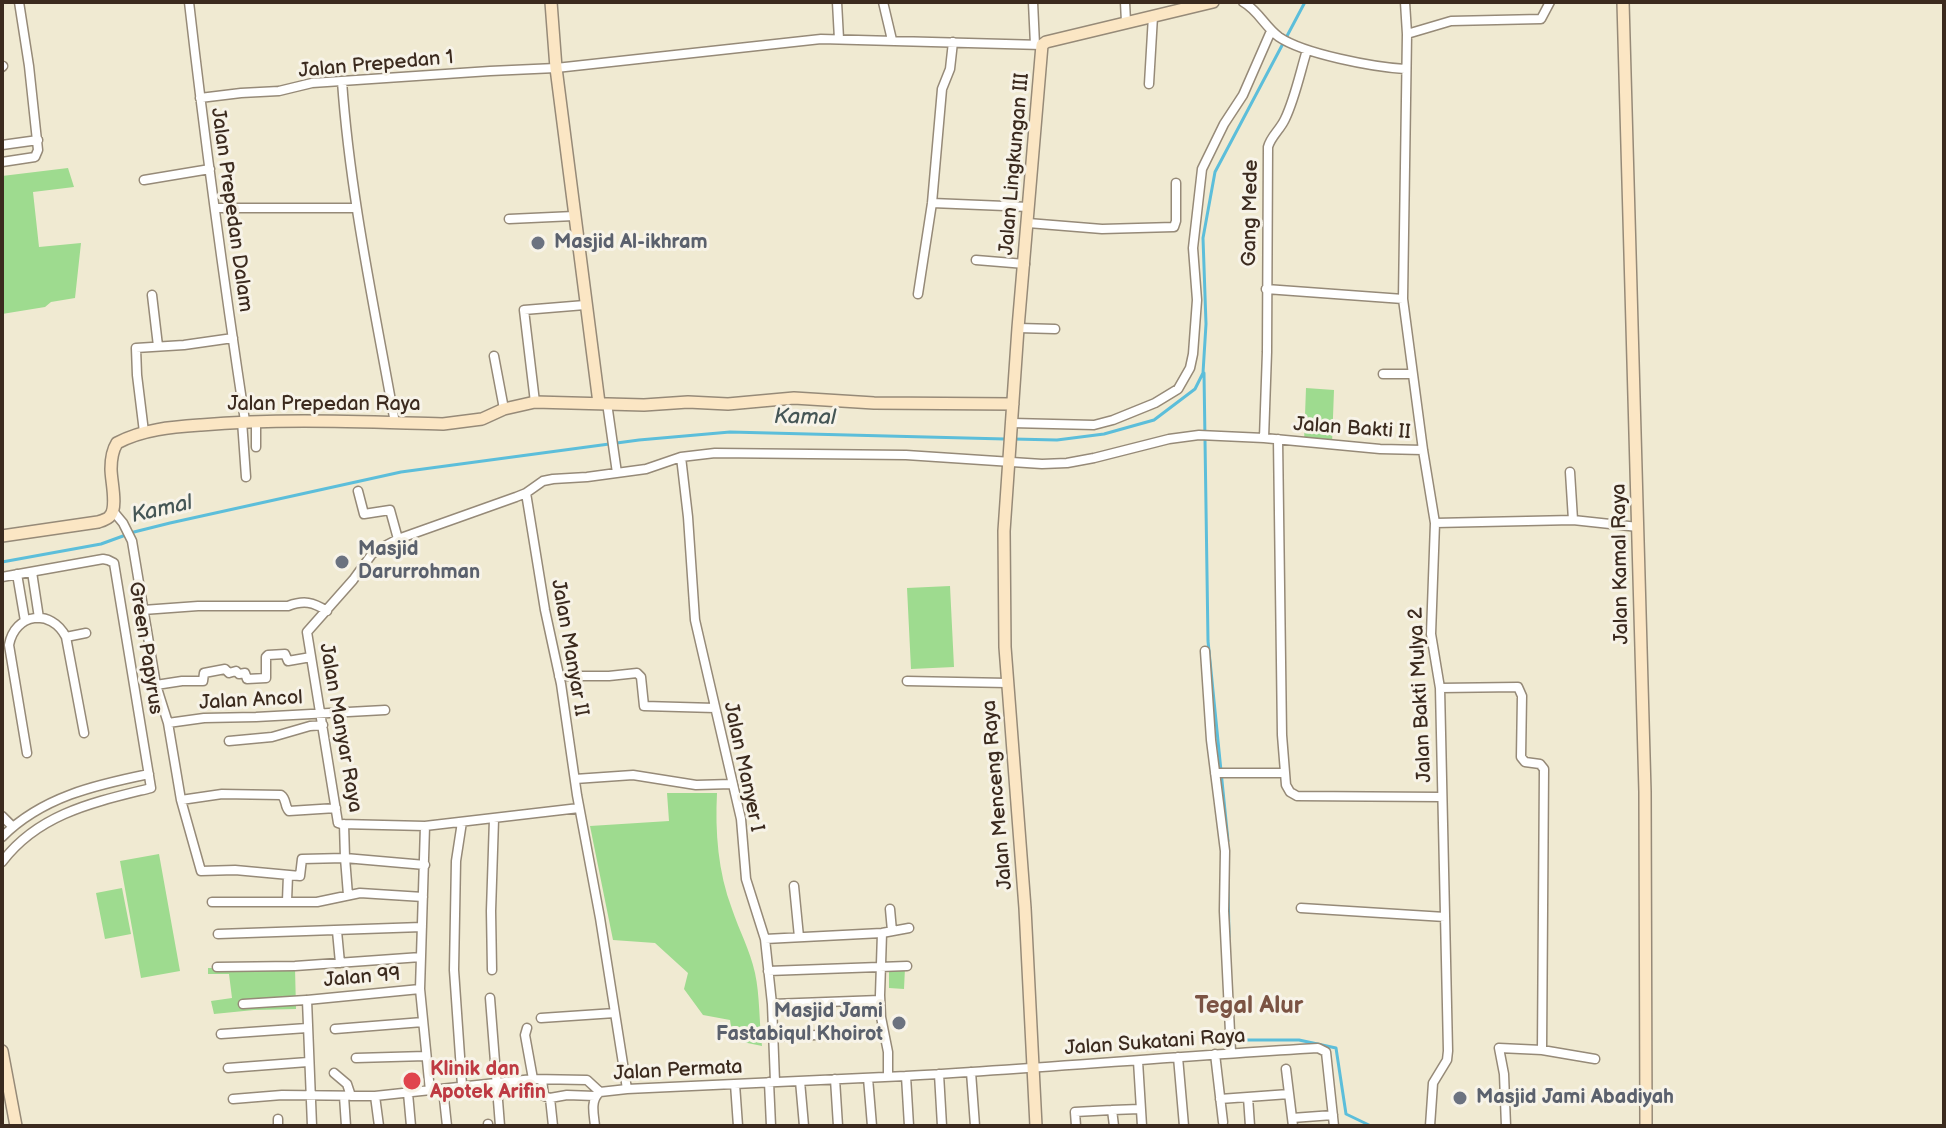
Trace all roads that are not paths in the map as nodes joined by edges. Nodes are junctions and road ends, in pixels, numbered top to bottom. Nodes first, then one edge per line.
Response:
1 (19, 2) edge
2 (189, 2) edge
3 (551, 2) edge
4 (837, 2) edge
5 (883, 2) edge
6 (1033, 2) edge
7 (1125, 2) edge
8 (1213, 2) edge
9 (1243, 2) edge
10 (1405, 2) edge
11 (1550, 2) edge
12 (1623, 2) edge
13 (1153, 16) junction
14 (1126, 22) junction
15 (1273, 32) junction
16 (1407, 34) junction
17 (839, 39) junction
18 (892, 40) junction
19 (953, 42) junction
20 (1039, 45) junction
21 (1307, 50) junction
22 (556, 68) junction
23 (1405, 69) junction
24 (342, 81) junction
25 (1149, 84) dead end
26 (200, 98) junction
27 (38, 140) junction
28 (2, 145) edge
29 (2, 162) edge
30 (210, 169) junction
31 (144, 180) dead end
32 (1176, 183) dead end
33 (932, 203) junction
34 (1029, 207) junction
35 (216, 208) junction
36 (356, 208) junction
37 (574, 216) junction
38 (509, 219) dead end
39 (1028, 223) junction
40 (976, 260) dead end
41 (1025, 264) junction
42 (1266, 289) junction
43 (918, 294) dead end
44 (152, 295) dead end
45 (1403, 299) junction
46 (585, 305) junction
47 (1018, 328) junction
48 (1055, 329) dead end
49 (233, 338) junction
50 (158, 346) junction
51 (494, 356) dead end
52 (1383, 374) dead end
53 (1412, 374) junction
54 (535, 402) junction
55 (603, 403) junction
56 (1013, 404) junction
57 (504, 409) junction
58 (248, 421) junction
59 (395, 423) junction
60 (1012, 426) junction
61 (144, 432) junction
62 (1199, 435) joint
63 (1264, 438) junction
64 (1278, 439) junction
65 (256, 447) dead end
66 (1423, 450) junction
67 (1009, 455) junction
68 (681, 457) junction
69 (1570, 472) dead end
70 (617, 473) junction
71 (246, 477) dead end
72 (358, 491) dead end
73 (526, 493) junction
74 (113, 511) junction
75 (1573, 520) junction
76 (1435, 523) junction
77 (1638, 527) junction
78 (2, 536) edge
79 (398, 539) junction
80 (32, 572) junction
81 (17, 574) junction
82 (2, 577) edge
83 (143, 610) junction
84 (327, 611) junction
85 (39, 618) junction
86 (25, 621) junction
87 (86, 633) dead end
88 (66, 637) junction
89 (5, 646) edge
90 (1205, 651) dead end
91 (311, 657) junction
92 (559, 676) junction
93 (907, 681) dead end
94 (1007, 683) junction
95 (156, 685) junction
96 (1440, 688) junction
97 (715, 708) junction
98 (385, 710) dead end
99 (321, 714) junction
100 (168, 723) junction
101 (323, 725) junction
102 (84, 733) dead end
103 (229, 741) dead end
104 (27, 753) dead end
105 (1219, 773) junction
106 (1285, 773) junction
107 (149, 774) junction
108 (575, 779) junction
109 (732, 784) junction
110 (1441, 797) junction
111 (181, 800) junction
112 (336, 808) junction
113 (579, 808) junction
114 (2, 816) edge
115 (494, 819) junction
116 (462, 822) junction
117 (344, 824) junction
118 (425, 826) junction
119 (6, 831) edge
120 (345, 858) junction
121 (2, 862) edge
122 (425, 865) junction
123 (288, 875) junction
124 (794, 886) dead end
125 (348, 895) junction
126 (423, 897) junction
127 (287, 901) junction
128 (212, 902) dead end
129 (1301, 908) dead end
130 (890, 909) dead end
131 (1445, 917) junction
132 (422, 927) junction
133 (909, 928) dead end
134 (337, 931) junction
135 (892, 931) junction
136 (882, 933) junction
137 (218, 934) dead end
138 (799, 937) junction
139 (765, 939) junction
140 (421, 957) junction
141 (340, 963) junction
142 (907, 966) dead end
143 (217, 967) dead end
144 (879, 967) junction
145 (492, 970) dead end
146 (768, 971) junction
147 (420, 989) junction
148 (490, 998) dead end
149 (307, 1000) junction
150 (880, 1000) junction
151 (243, 1004) dead end
152 (772, 1004) junction
153 (615, 1013) junction
154 (541, 1018) dead end
155 (423, 1022) junction
156 (307, 1028) junction
157 (527, 1028) dead end
158 (335, 1029) dead end
159 (884, 1032) junction
160 (221, 1034) dead end
161 (773, 1037) junction
162 (1542, 1050) junction
163 (2, 1051) edge
164 (1231, 1052) junction
165 (1215, 1054) junction
166 (426, 1056) junction
167 (1178, 1057) junction
168 (356, 1058) dead end
169 (1595, 1059) dead end
170 (1138, 1061) junction
171 (308, 1062) junction
172 (1034, 1067) junction
173 (228, 1068) dead end
174 (1286, 1069) dead end
175 (971, 1072) junction
176 (334, 1073) dead end
177 (939, 1074) junction
178 (906, 1076) junction
179 (888, 1077) junction
180 (868, 1078) junction
181 (537, 1079) junction
182 (835, 1079) junction
183 (800, 1081) junction
184 (772, 1082) junction
185 (497, 1083) junction
186 (735, 1084) junction
187 (462, 1085) junction
188 (443, 1089) junction
189 (627, 1089) junction
190 (430, 1091) junction
191 (408, 1093) junction
192 (598, 1094) junction
193 (1289, 1094) junction
194 (310, 1096) junction
195 (347, 1096) junction
196 (375, 1096) junction
197 (1248, 1097) junction
198 (550, 1098) junction
199 (233, 1099) dead end
200 (1220, 1099) junction
201 (1140, 1109) junction
202 (1112, 1110) junction
203 (1333, 1115) junction
204 (1223, 1122) dead end
205 (1293, 1122) edge
206 (16, 1126) edge
207 (312, 1126) edge
208 (346, 1126) edge
209 (379, 1126) edge
210 (411, 1126) edge
211 (447, 1126) edge
212 (500, 1126) edge
213 (553, 1126) edge
214 (595, 1126) edge
215 (738, 1126) edge
216 (771, 1126) edge
217 (804, 1126) edge
218 (838, 1126) edge
219 (872, 1126) edge
220 (909, 1126) edge
221 (942, 1126) edge
222 (975, 1126) edge
223 (1036, 1126) edge
224 (1076, 1126) edge
225 (1114, 1126) edge
226 (1142, 1126) edge
227 (1184, 1126) edge
228 (1250, 1126) edge
229 (1334, 1126) edge
230 (1430, 1126) edge
231 (1506, 1126) edge
232 (1646, 1126) edge

1 - 27 street
2 - 26 street, Jalan Prepedan Dalam
3 - 22 street
4 - 17 street
5 - 18 street
6 - 20 street
7 - 14 street
8 - 13 street, Jalan Lingkungan III
9 - 15 street
10 - 16 street, Jalan Bakti Mulya 2
11 - 16 street
12 - 77 street, Jalan Kamal Raya
13 - 14 street, Jalan Lingkungan III
13 - 25 street
14 - 20 street, Jalan Lingkungan III
15 - 21 street
15 - 60 street
16 - 23 street, Jalan Bakti Mulya 2
17 - 18 street, Jalan Prepedan 1
17 - 22 street, Jalan Prepedan 1
18 - 19 street, Jalan Prepedan 1
19 - 20 street, Jalan Prepedan 1
19 - 33 street
20 - 34 street, Jalan Lingkungan III
21 - 23 street
21 - 42 street, Gang Mede
22 - 24 street, Jalan Prepedan 1
22 - 37 street
23 - 45 street, Jalan Bakti Mulya 2
24 - 26 street, Jalan Prepedan 1
24 - 36 street
26 - 30 street, Jalan Prepedan Dalam
27 - 28 street
27 - 29 street
30 - 31 street
30 - 35 street, Jalan Prepedan Dalam
32 - 39 street
33 - 34 street
33 - 43 street
34 - 39 street, Jalan Lingkungan III
35 - 36 street
35 - 49 street, Jalan Prepedan Dalam
36 - 59 street
37 - 38 street
37 - 46 street
39 - 41 street, Jalan Lingkungan III
40 - 41 street
41 - 47 street, Jalan Lingkungan III
42 - 45 street
42 - 63 street, Gang Mede
44 - 50 street
45 - 53 street, Jalan Bakti Mulya 2
46 - 54 street
46 - 55 street
47 - 48 street
47 - 56 street, Jalan Lingkungan III
49 - 50 street
49 - 58 street, Jalan Prepedan Dalam
50 - 61 street
51 - 57 street
52 - 53 street
53 - 66 street, Jalan Bakti Mulya 2
54 - 55 street, Jalan Prepedan Raya
54 - 57 street, Jalan Prepedan Raya
55 - 56 street, Jalan Prepedan Raya
55 - 70 street
56 - 60 street, Jalan Lingkungan III
57 - 59 street, Jalan Prepedan Raya
58 - 59 street, Jalan Prepedan Raya
58 - 61 street, Jalan Prepedan Raya
58 - 65 street
58 - 71 street
60 - 67 street, Jalan Lingkungan III
61 - 74 street, Jalan Prepedan Raya
62 - 63 street, Jalan Bakti II
62 - 67 street, Jalan Manyar Raya
63 - 64 street, Jalan Bakti II
64 - 66 street, Jalan Bakti II
64 - 106 street
66 - 76 street, Jalan Bakti Mulya 2
67 - 68 street, Jalan Manyar Raya
67 - 94 street, Jalan Menceng Raya
68 - 70 street, Jalan Manyar Raya
68 - 97 street, Jalan Manyer I
69 - 75 street
70 - 73 street, Jalan Manyar Raya
72 - 79 street
73 - 79 street, Jalan Manyar Raya
73 - 92 street, Jalan Manyar II
74 - 78 street
74 - 83 street
75 - 76 street
75 - 77 street
76 - 96 street, Jalan Bakti Mulya 2
77 - 232 street, Jalan Kamal Raya
79 - 84 street, Jalan Manyar Raya
80 - 81 street, Green Papyrus
80 - 85 street
80 - 107 street, Green Papyrus
81 - 82 street, Green Papyrus
81 - 86 street
83 - 84 street
83 - 95 street
84 - 91 street, Jalan Manyar Raya
85 - 86 street
85 - 88 street
86 - 89 street
87 - 88 street
88 - 102 street
89 - 104 street
90 - 105 street
91 - 95 street
91 - 99 street, Jalan Manyar Raya
92 - 97 street
92 - 108 street, Jalan Manyar II
93 - 94 street
94 - 172 street, Jalan Menceng Raya
95 - 100 street
96 - 110 street, Jalan Bakti Mulya 2
96 - 162 street
97 - 109 street, Jalan Manyer I
98 - 99 street, Jalan Ancol
99 - 100 street, Jalan Ancol
99 - 101 street, Jalan Manyar Raya
100 - 111 street
101 - 103 street
101 - 112 street, Jalan Manyar Raya
105 - 106 street
105 - 164 street
106 - 110 street
107 - 119 street
107 - 121 street
108 - 109 street
108 - 113 street, Jalan Manyar II
109 - 139 street, Jalan Manyer I
110 - 131 street, Jalan Bakti Mulya 2
111 - 112 street
111 - 123 street
112 - 117 street, Jalan Manyar Raya
113 - 115 street, Jalan Manyar Raya
113 - 153 street
114 - 119 street
115 - 116 street, Jalan Manyar Raya
115 - 145 street
116 - 118 street, Jalan Manyar Raya
116 - 187 street
117 - 118 street, Jalan Manyar Raya
117 - 120 street
118 - 122 street
120 - 122 street
120 - 123 street
120 - 125 street
122 - 126 street
123 - 127 street
124 - 138 street
125 - 126 street
125 - 127 street
126 - 132 street
127 - 128 street
129 - 131 street
130 - 135 street
131 - 230 street, Jalan Bakti Mulya 2
132 - 134 street
132 - 140 street
133 - 135 street
134 - 137 street
134 - 141 street
135 - 136 street
136 - 138 street
136 - 144 street
138 - 139 street
139 - 146 street, Jalan Manyer I
140 - 141 street
140 - 147 street
141 - 143 street
142 - 144 street
144 - 146 street
144 - 150 street
146 - 152 street, Jalan Manyer I
147 - 149 street, Jalan 99
147 - 155 street
148 - 185 street
149 - 151 street, Jalan 99
149 - 156 street
150 - 152 street
150 - 159 street
152 - 161 street, Jalan Manyer I
153 - 154 street
153 - 189 street
155 - 158 street
155 - 166 street
156 - 160 street
156 - 171 street
157 - 181 street
159 - 161 street
159 - 179 street
161 - 184 street, Jalan Manyer I
162 - 169 street
162 - 231 street
163 - 206 street
164 - 165 street, Jalan Sukatani Raya
164 - 203 street, Jalan Sukatani Raya
165 - 167 street, Jalan Sukatani Raya
165 - 200 street
166 - 168 street
166 - 190 street
167 - 170 street, Jalan Sukatani Raya
167 - 227 street
170 - 172 street, Jalan Sukatani Raya
170 - 201 street
171 - 173 street
171 - 194 street
172 - 175 street, Jalan Permata
172 - 223 street, Jalan Menceng Raya
174 - 193 street
175 - 177 street, Jalan Permata
175 - 222 street
176 - 195 street
177 - 178 street, Jalan Permata
177 - 221 street
178 - 179 street, Jalan Permata
178 - 220 street
179 - 180 street, Jalan Permata
180 - 182 street, Jalan Permata
180 - 219 street
181 - 185 street, Jalan Permata
181 - 192 street, Jalan Permata
181 - 198 street
182 - 183 street, Jalan Permata
182 - 218 street
183 - 184 street, Jalan Permata
183 - 217 street
184 - 186 street, Jalan Permata
184 - 216 street, Jalan Manyer I
185 - 187 street, Jalan Permata
185 - 212 street
186 - 189 street, Jalan Permata
186 - 215 street
187 - 188 street, Jalan Permata
188 - 190 street, Jalan Permata
188 - 211 street
189 - 192 street, Jalan Permata
190 - 191 street, Jalan Permata
191 - 196 street, Jalan Permata
191 - 210 street
192 - 198 street
192 - 214 street
193 - 197 street
193 - 205 street
194 - 195 street, Jalan Permata
194 - 199 street, Jalan Permata
194 - 207 street
195 - 196 street, Jalan Permata
195 - 208 street
196 - 209 street
197 - 200 street
197 - 228 street
198 - 213 street
200 - 204 street
201 - 202 street
201 - 226 street
202 - 224 street
202 - 225 street
203 - 205 street
203 - 229 street

